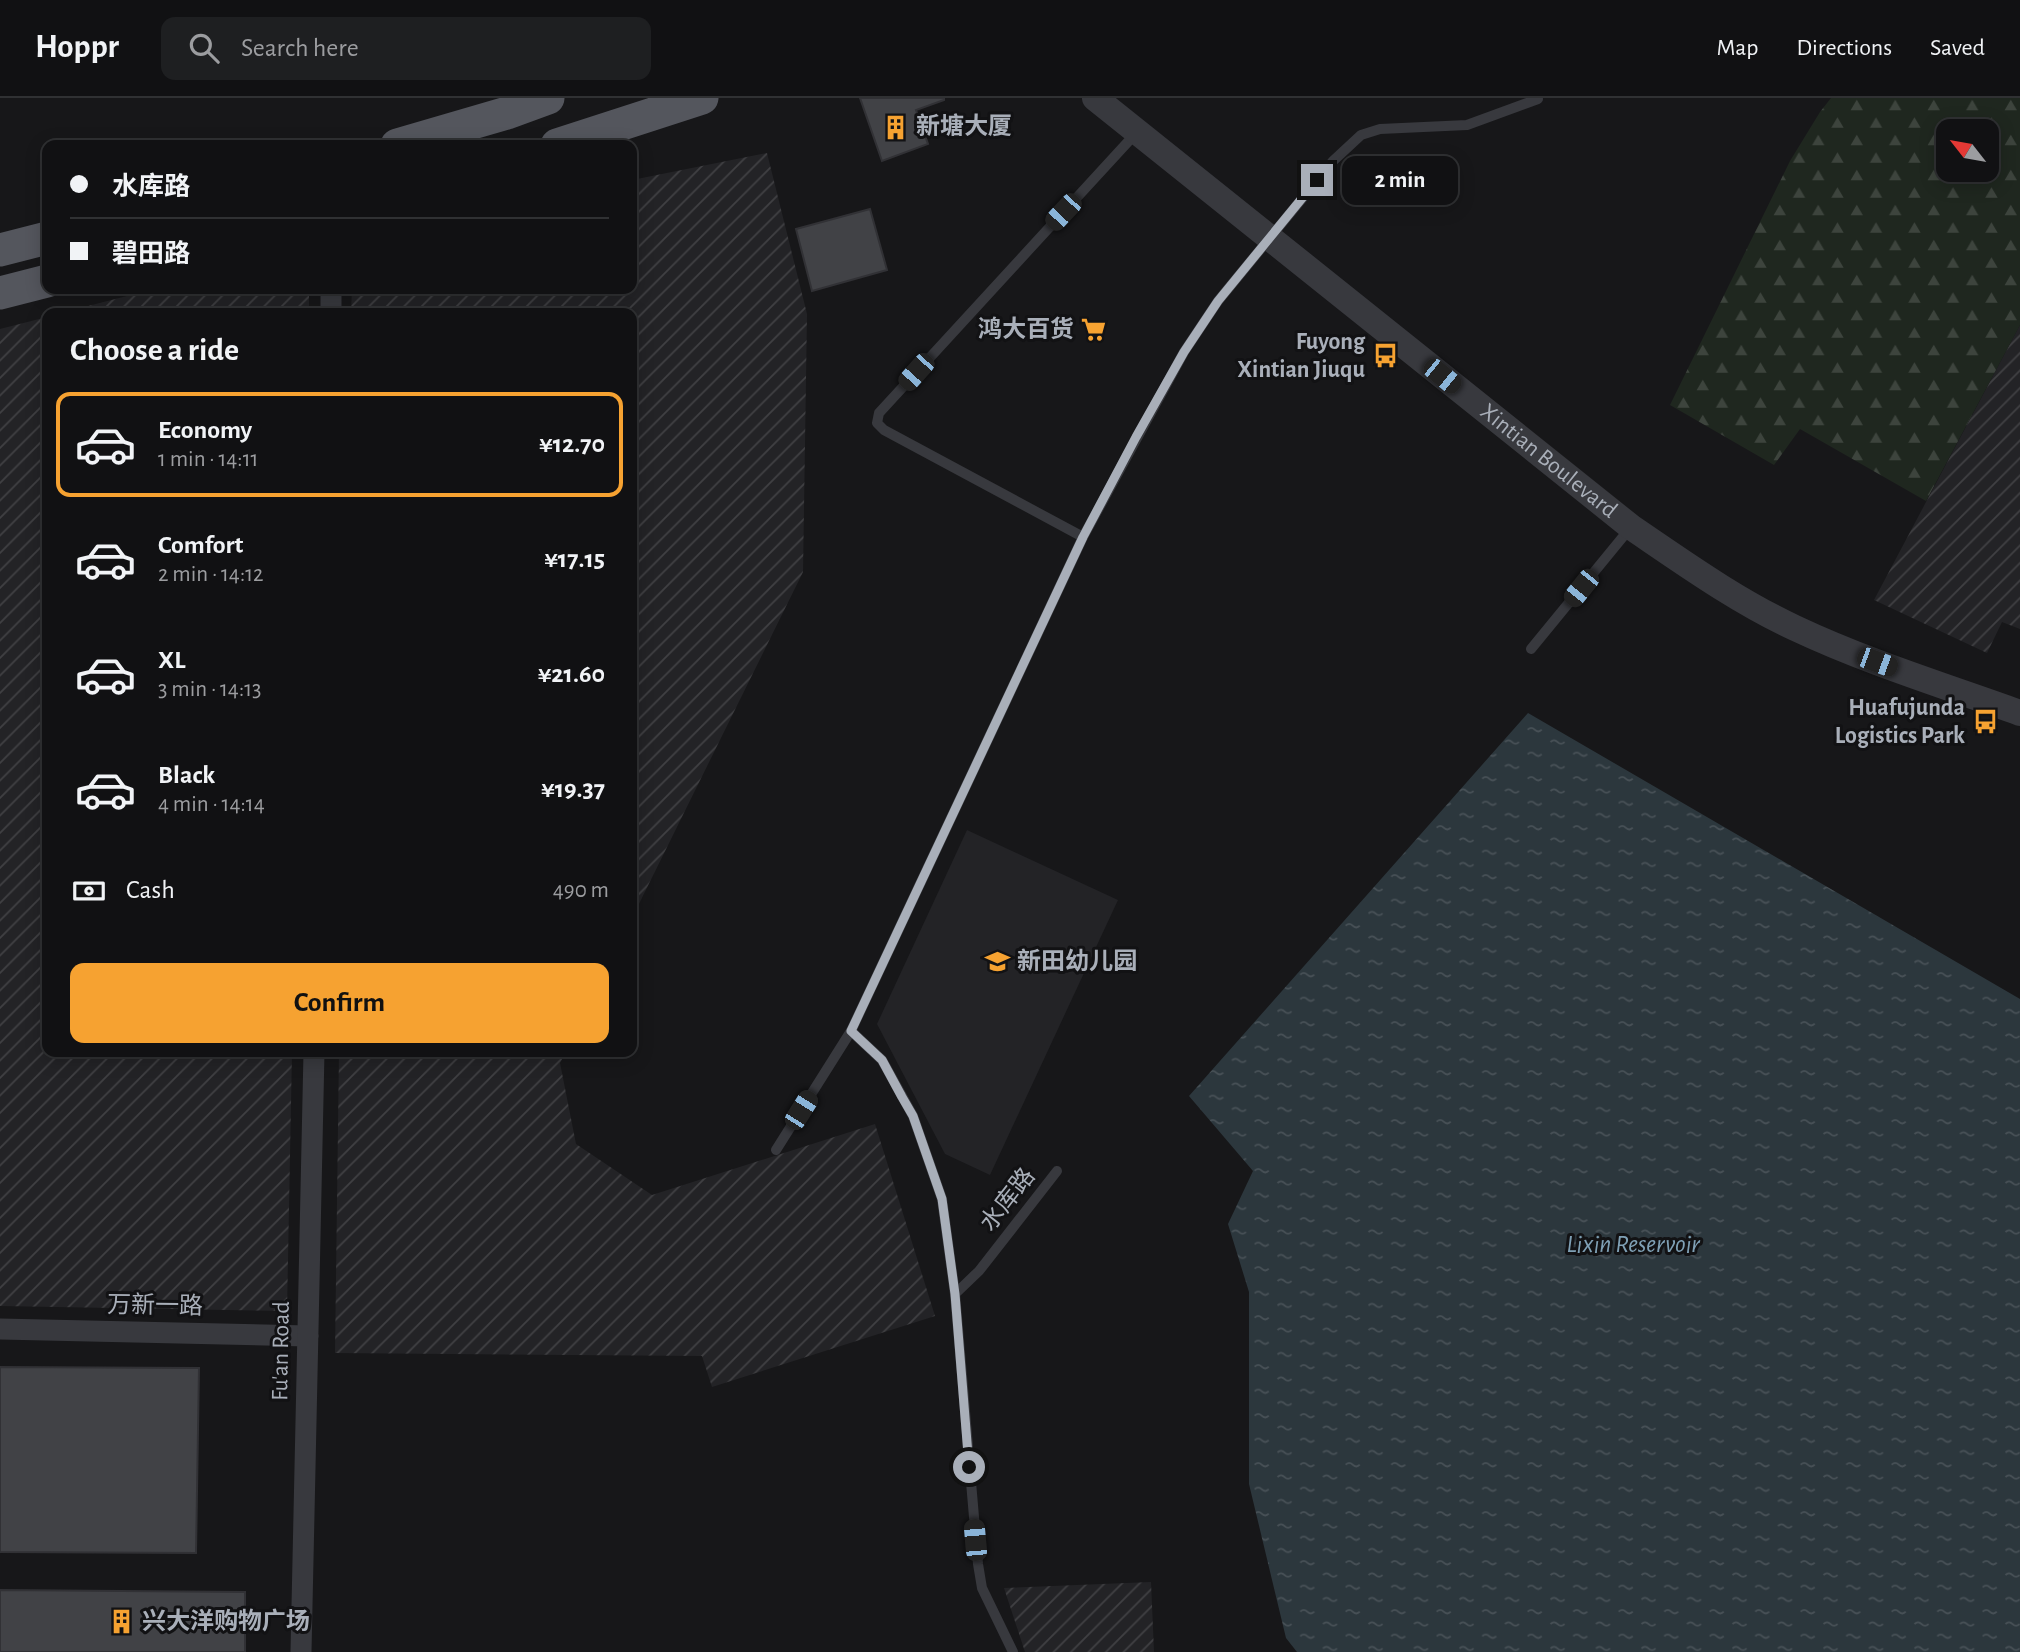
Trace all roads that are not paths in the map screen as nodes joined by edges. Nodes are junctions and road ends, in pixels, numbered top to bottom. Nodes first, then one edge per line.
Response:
1 (548, 98) edge
2 (702, 98) edge
3 (1095, 98) edge
4 (1538, 99) edge
5 (1137, 132) junction
6 (415, 140) edge
7 (572, 140) edge
8 (1270, 238) junction
9 (42, 239) edge
10 (0, 250) edge
11 (42, 282) edge
12 (0, 293) edge
13 (1631, 527) junction
14 (1083, 537) junction
15 (1531, 649) dead end
16 (2020, 713) edge
17 (851, 1031) junction
18 (314, 1057) edge
19 (776, 1150) dead end
20 (1058, 1171) dead end
21 (955, 1294) junction
22 (0, 1329) edge
23 (308, 1336) junction
24 (301, 1652) edge
25 (1013, 1652) edge

1 - 6 main road
2 - 7 main road
3 - 5 street, Xintian Boulevard
4 - 8 lane
5 - 8 street, Xintian Boulevard
5 - 14 lane
8 - 13 street, Xintian Boulevard
8 - 14 lane
9 - 10 main road
11 - 12 main road
13 - 15 lane
13 - 16 street, Xintian Boulevard
14 - 17 lane
17 - 19 lane
17 - 21 lane
18 - 23 street, Fu'an Road
20 - 21 lane, 水库路
21 - 25 lane
22 - 23 street, 万新一路
23 - 24 street, Fu'an Road

